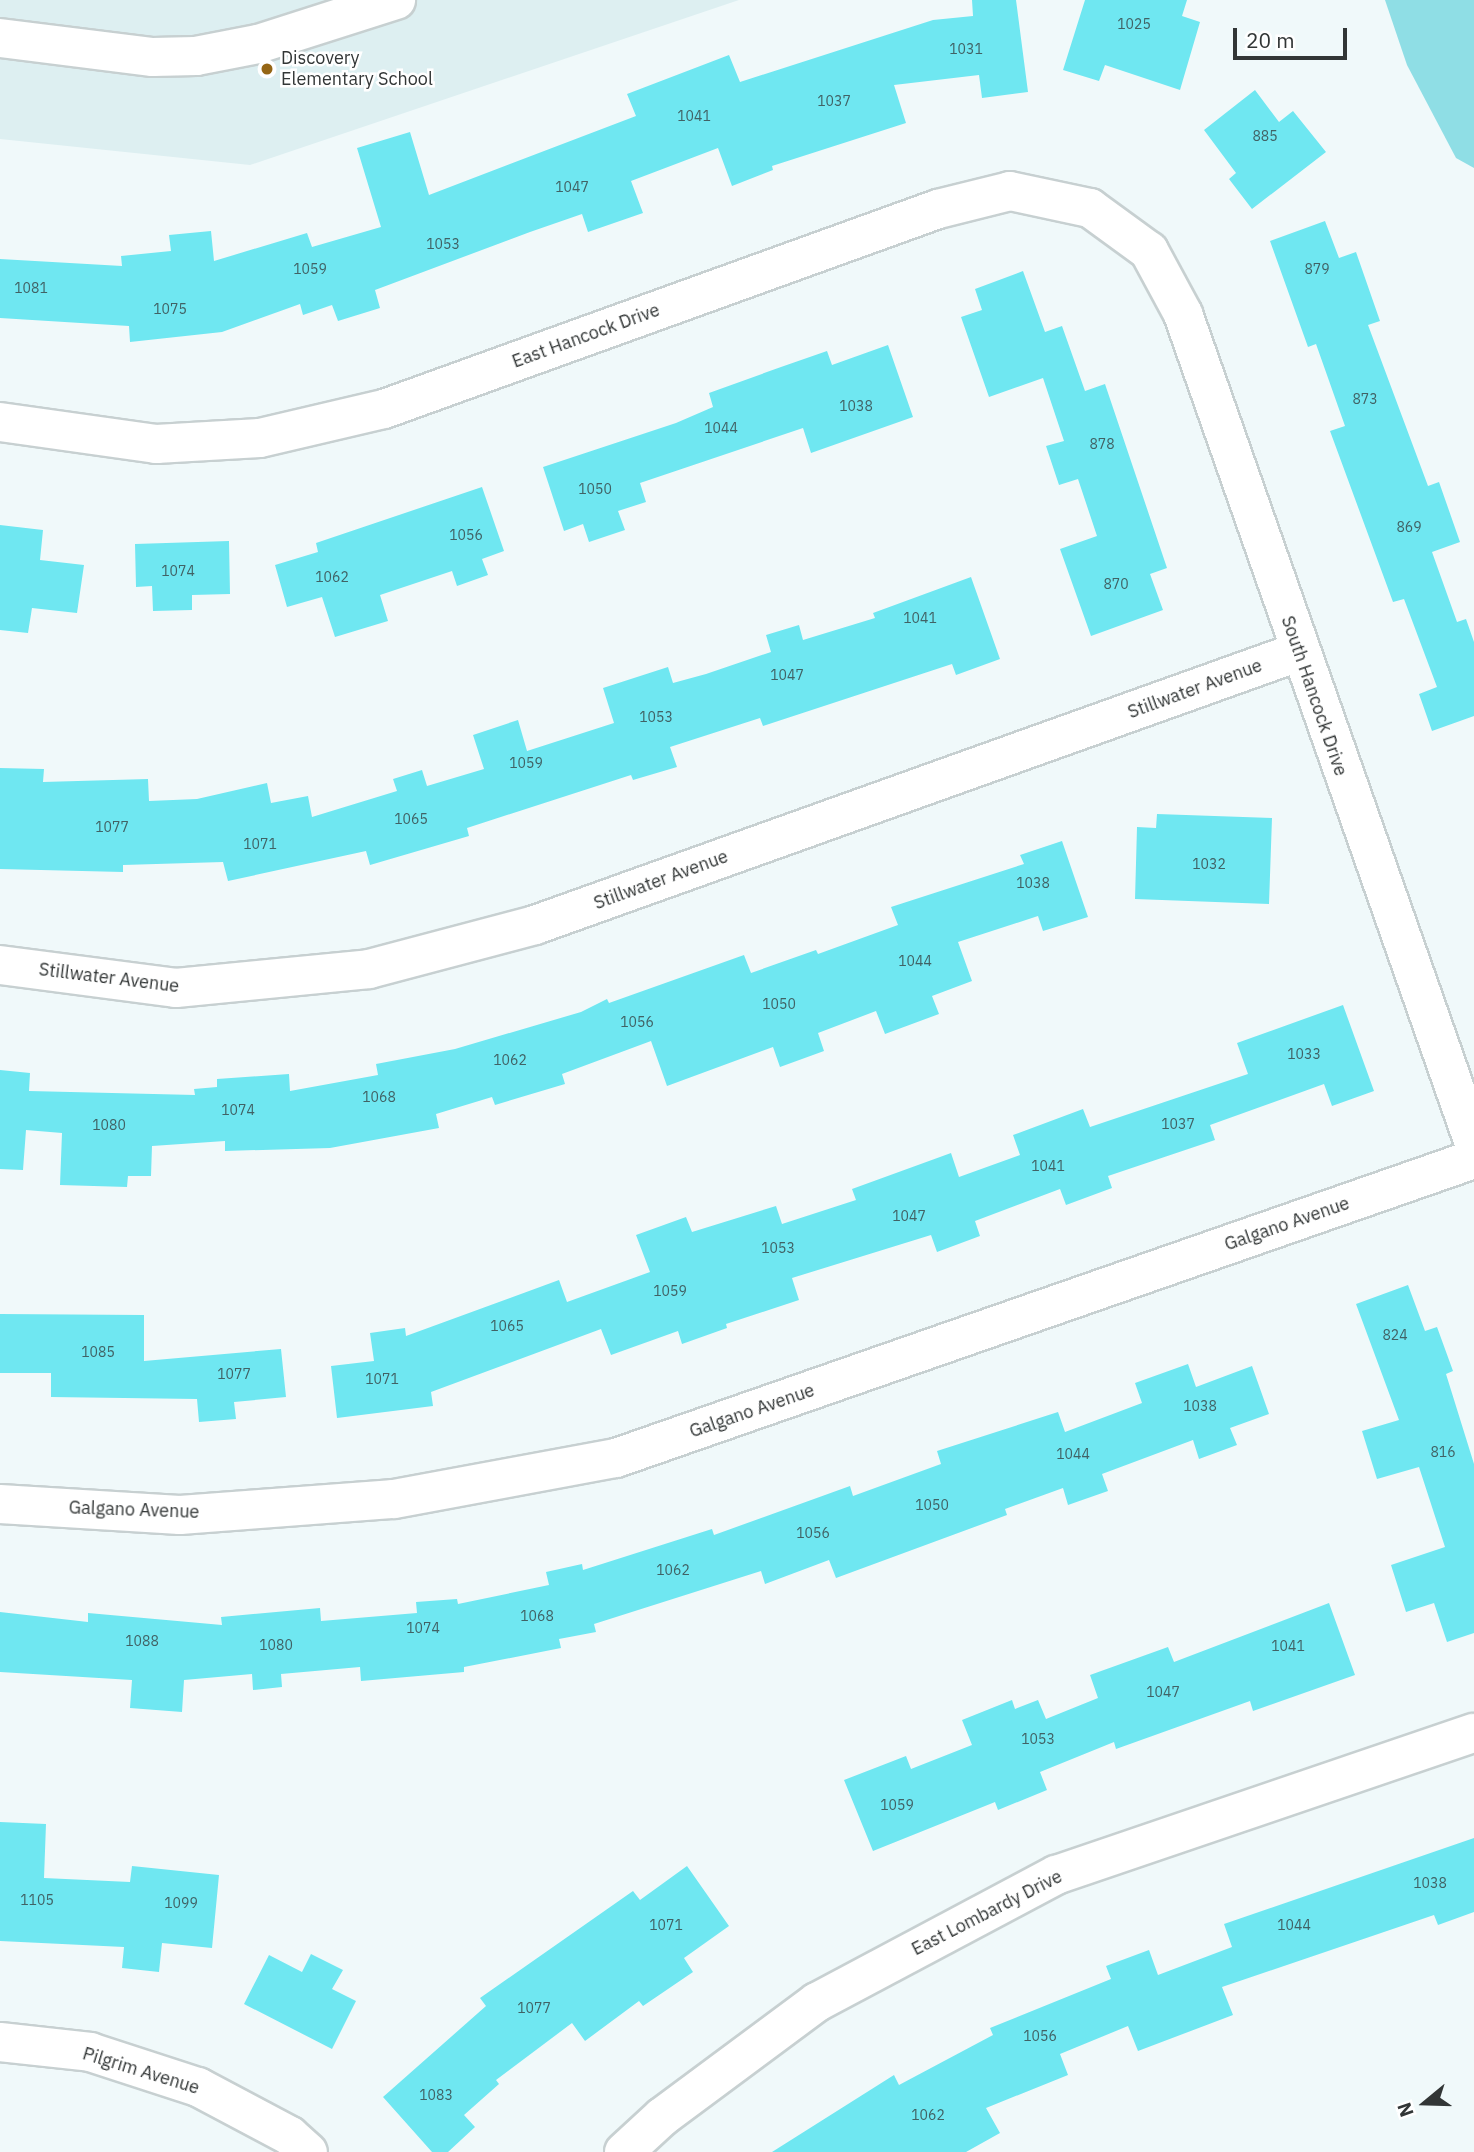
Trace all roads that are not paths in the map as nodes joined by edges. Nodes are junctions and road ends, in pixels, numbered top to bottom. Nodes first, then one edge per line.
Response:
1 (396, 0) edge
2 (0, 38) edge
3 (1149, 251) joint
4 (0, 422) edge
5 (1298, 652) junction
6 (0, 965) edge
7 (1474, 1143) edge
8 (1474, 1159) edge
9 (0, 1504) edge
10 (1474, 1733) edge
11 (0, 2042) edge
12 (307, 2152) edge
13 (624, 2152) edge

1 - 2 street
3 - 4 street, East Hancock Drive
3 - 5 street, South Hancock Drive
5 - 6 street, Stillwater Avenue
5 - 7 street, South Hancock Drive
8 - 9 street, Galgano Avenue
10 - 13 street, East Lombardy Drive
11 - 12 street, Pilgrim Avenue

